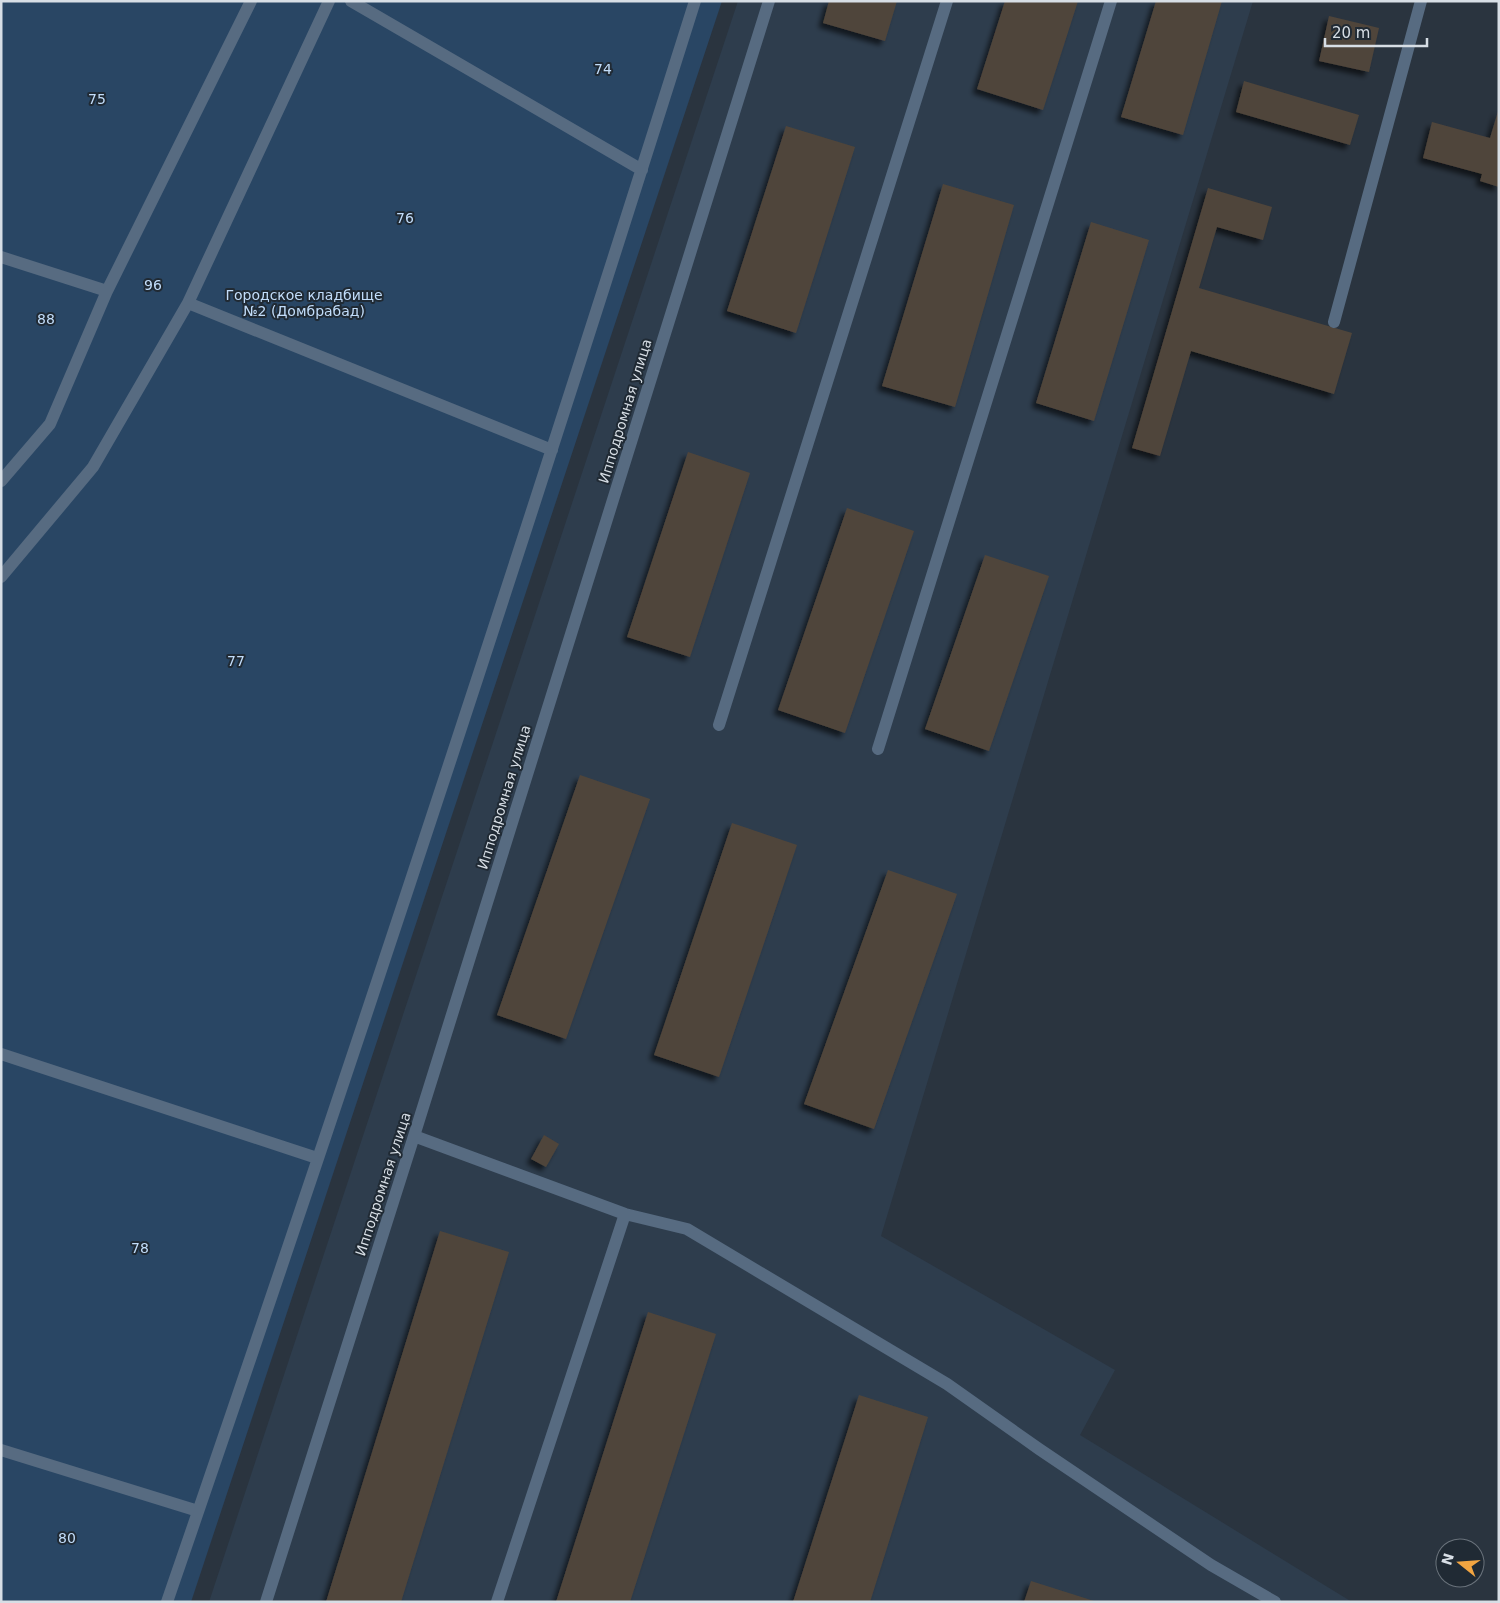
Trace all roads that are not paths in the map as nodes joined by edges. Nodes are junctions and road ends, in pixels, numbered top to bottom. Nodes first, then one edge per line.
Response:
1 (252, 1) edge
2 (329, 1) edge
3 (351, 1) edge
4 (695, 1) edge
5 (769, 1) edge
6 (947, 1) edge
7 (1111, 1) edge
8 (1420, 1) edge
9 (642, 170) junction
10 (1, 257) edge
11 (107, 291) junction
12 (188, 303) junction
13 (1334, 322) dead end
14 (552, 450) junction
15 (1, 480) edge
16 (1, 577) edge
17 (719, 725) dead end
18 (878, 749) dead end
19 (1, 1054) edge
20 (414, 1136) junction
21 (317, 1158) junction
22 (624, 1214) junction
23 (1, 1450) edge
24 (198, 1511) junction
25 (167, 1602) edge
26 (266, 1602) edge
27 (497, 1602) edge
28 (1275, 1602) edge

1 - 11 street
2 - 12 street
3 - 9 street
4 - 9 street
5 - 20 street, Ипподромная улица
6 - 17 street
7 - 18 street
8 - 13 street
9 - 14 street
10 - 11 street
11 - 15 street
12 - 14 street
12 - 16 street
14 - 21 street
19 - 21 street
20 - 22 street
20 - 26 street, Ипподромная улица
21 - 24 street
22 - 27 street
22 - 28 street
23 - 24 street
24 - 25 street

